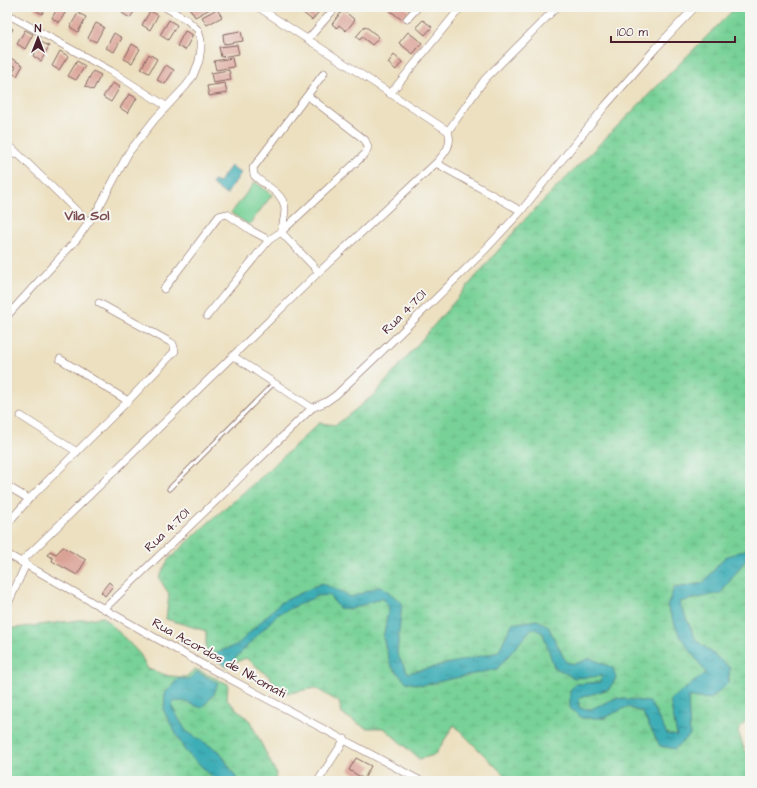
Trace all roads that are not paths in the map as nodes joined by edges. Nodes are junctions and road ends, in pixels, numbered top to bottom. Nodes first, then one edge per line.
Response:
1 (165, 7) edge
2 (258, 7) edge
3 (336, 7) edge
4 (418, 7) edge
5 (461, 7) edge
6 (557, 7) edge
7 (695, 7) edge
8 (7, 14) edge
9 (407, 19) dead end
10 (308, 39) junction
11 (324, 73) dead end
12 (390, 94) junction
13 (308, 96) junction
14 (166, 106) junction
15 (448, 131) junction
16 (7, 143) edge
17 (7, 153) edge
18 (20, 155) junction
19 (436, 163) junction
20 (521, 211) junction
21 (88, 222) junction
22 (281, 232) junction
23 (269, 240) junction
24 (319, 272) junction
25 (164, 289) dead end
26 (99, 303) dead end
27 (7, 316) edge
28 (207, 316) dead end
29 (233, 356) junction
30 (60, 359) dead end
31 (273, 384) junction
32 (128, 401) junction
33 (312, 408) junction
34 (21, 416) dead end
35 (77, 452) junction
36 (7, 486) edge
37 (169, 489) dead end
38 (29, 499) junction
39 (7, 524) edge
40 (7, 554) edge
41 (23, 563) junction
42 (7, 606) edge
43 (105, 608) junction
44 (345, 739) junction
45 (318, 781) edge
46 (421, 781) edge

1 - 14 street
2 - 10 street
3 - 10 street
4 - 9 street
5 - 12 street
6 - 15 street
7 - 20 street, Rua 4.701
8 - 14 street
10 - 12 street
11 - 13 street
12 - 15 street
13 - 22 street
13 - 22 street
14 - 21 street
15 - 19 street
16 - 18 street
17 - 18 street
18 - 21 street
19 - 20 street
19 - 24 street
20 - 33 street, Rua 4.701
21 - 27 street
22 - 23 street
22 - 24 street
23 - 25 street
23 - 28 street
24 - 29 street
26 - 32 street
29 - 31 street
29 - 41 street
30 - 32 street
31 - 33 street
31 - 37 lane
32 - 35 street
33 - 43 street, Rua 4.701
34 - 35 street
35 - 38 street
36 - 38 street
38 - 39 street
40 - 41 street, Rua Acordos de Nkomati
41 - 42 street
41 - 43 street, Rua Acordos de Nkomati
43 - 44 street, Rua Acordos de Nkomati
44 - 45 street
44 - 46 street, Rua Acordos de Nkomati

